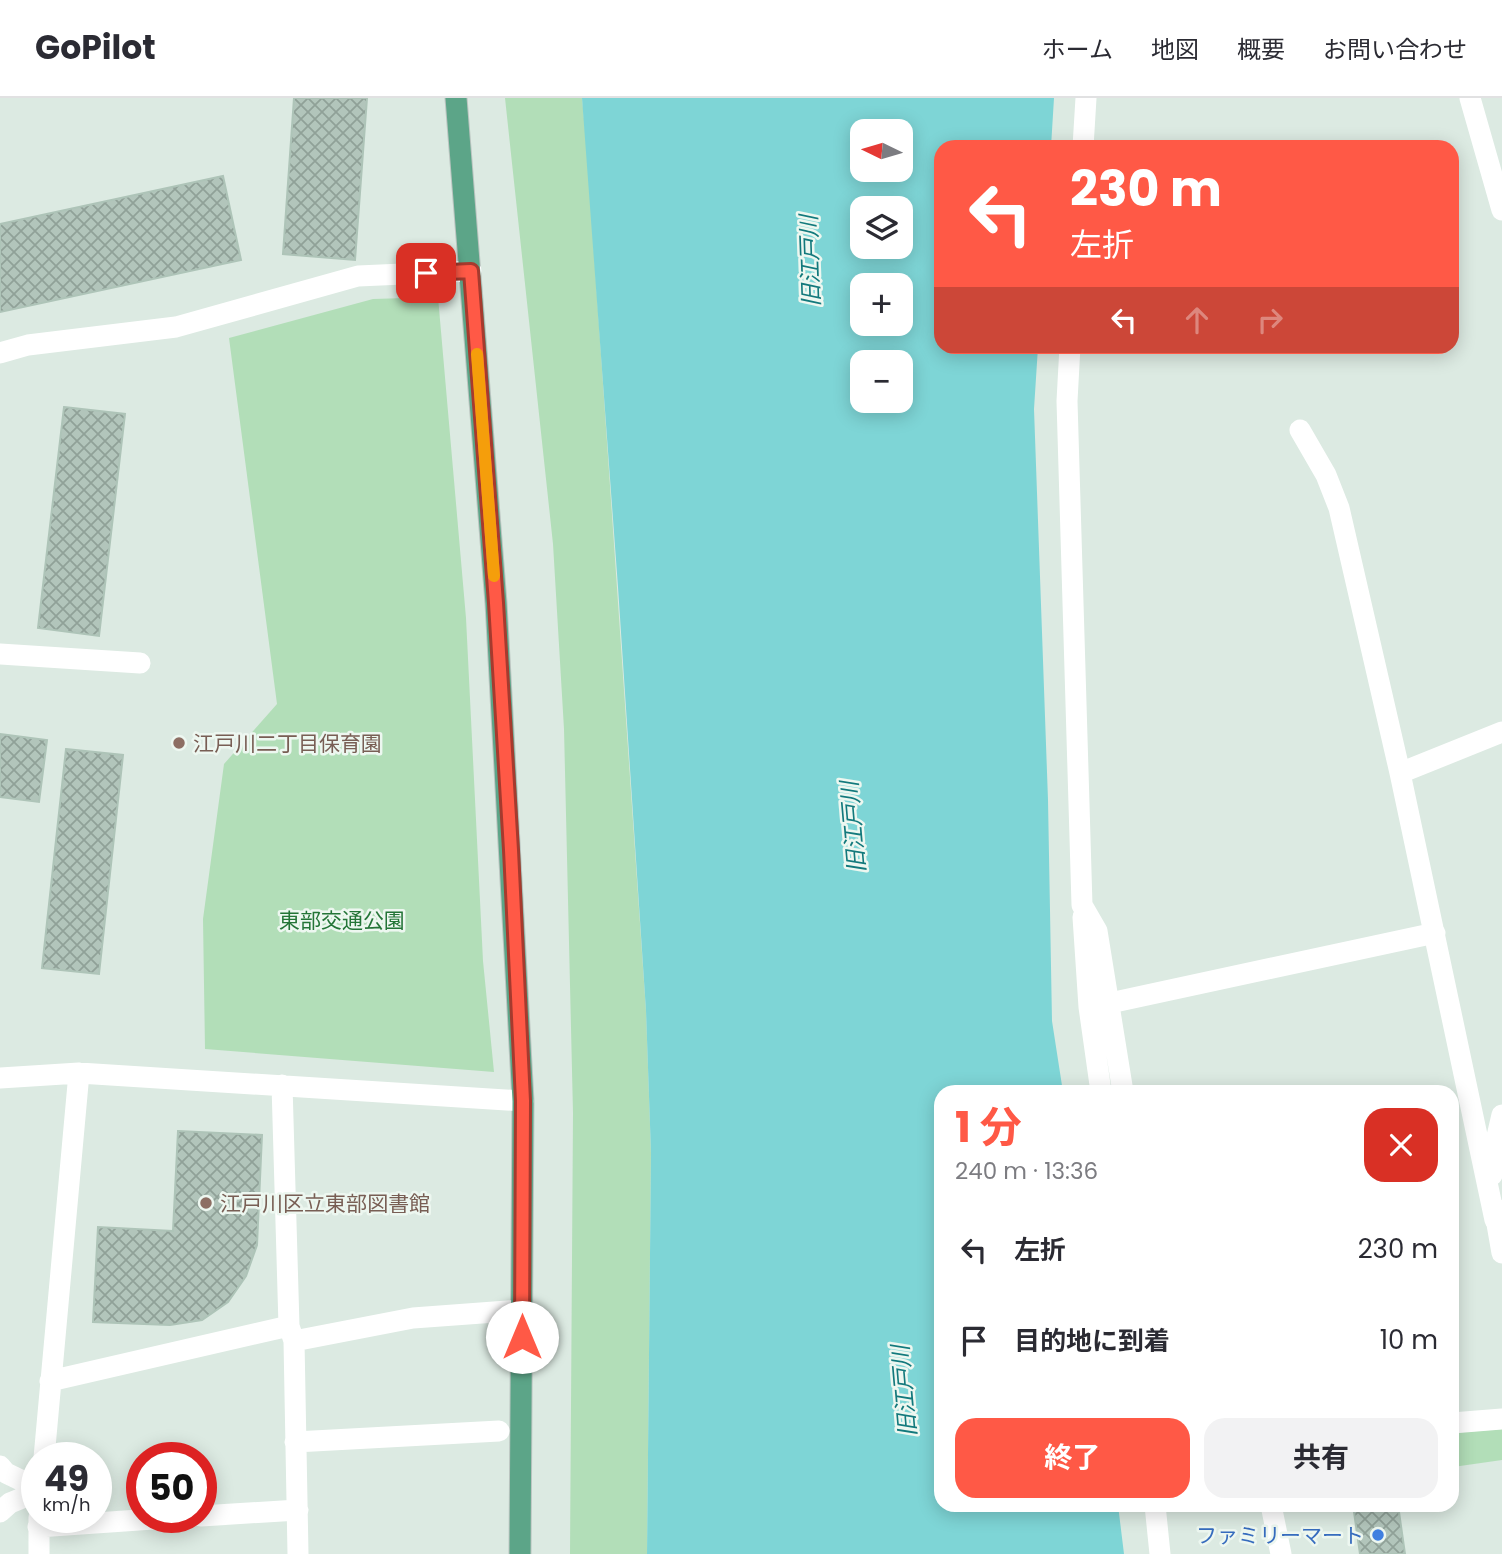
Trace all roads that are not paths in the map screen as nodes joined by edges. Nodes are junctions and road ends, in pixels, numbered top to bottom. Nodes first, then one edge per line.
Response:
1 (456, 98) edge
2 (1086, 98) edge
3 (1470, 98) edge
4 (1083, 140) edge
5 (1502, 210) edge
6 (471, 271) junction
7 (0, 353) edge
8 (1070, 354) edge
9 (1300, 430) dead end
10 (0, 654) edge
11 (140, 663) dead end
12 (1502, 732) edge
13 (1400, 773) junction
14 (1082, 905) junction
15 (1435, 933) junction
16 (1110, 1003) junction
17 (79, 1073) junction
18 (0, 1078) edge
19 (282, 1085) junction
20 (1100, 1085) edge
21 (1122, 1085) edge
22 (523, 1101) junction
23 (1502, 1117) edge
24 (1495, 1220) junction
25 (1502, 1253) edge
26 (522, 1310) junction
27 (292, 1333) junction
28 (50, 1381) junction
29 (1502, 1419) edge
30 (1459, 1422) edge
31 (499, 1431) dead end
32 (45, 1442) edge
33 (295, 1442) junction
34 (0, 1466) edge
35 (21, 1481) edge
36 (21, 1498) edge
37 (298, 1510) junction
38 (0, 1512) edge
39 (1155, 1512) edge
40 (1272, 1512) edge
41 (217, 1515) edge
42 (39, 1533) edge
43 (39, 1554) edge
44 (298, 1554) edge
45 (520, 1554) edge
46 (1160, 1554) edge
47 (1281, 1554) edge

1 - 6 main road
2 - 4 street
3 - 5 street
6 - 7 street
6 - 22 main road
8 - 14 street
9 - 13 street
10 - 11 street
12 - 13 street
13 - 15 street
14 - 16 street
14 - 20 street
15 - 16 street
15 - 24 street
16 - 21 street
17 - 18 street
17 - 19 street
17 - 28 street
19 - 22 street
19 - 27 street
22 - 26 main road
23 - 24 street
24 - 25 street
26 - 27 street
26 - 45 main road
27 - 28 street
27 - 33 street
28 - 32 street
29 - 30 street
31 - 33 street
33 - 37 street
34 - 35 street
36 - 38 street
37 - 41 street
37 - 44 street
39 - 46 street
40 - 47 street
42 - 43 street

